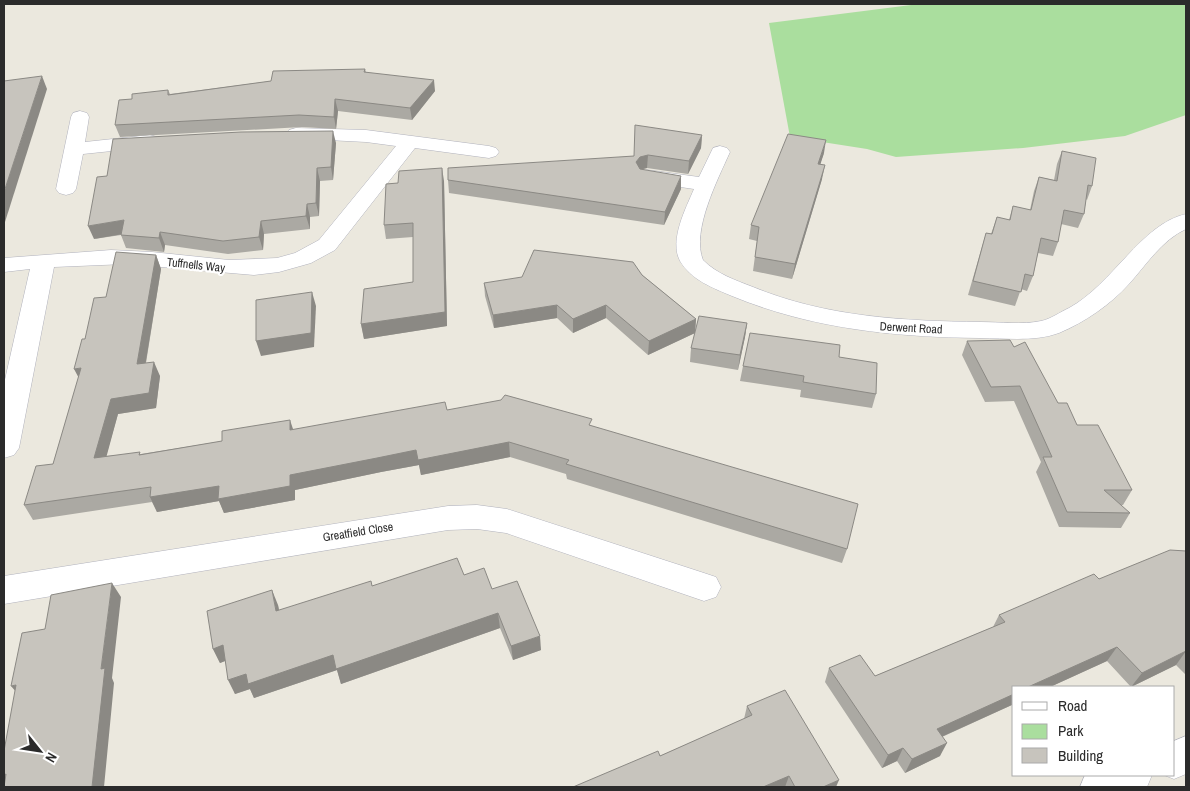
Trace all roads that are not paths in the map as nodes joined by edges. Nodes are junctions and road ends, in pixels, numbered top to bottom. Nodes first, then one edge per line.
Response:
1 (80, 117) dead end
2 (274, 134) edge
3 (165, 140) edge
4 (410, 142) junction
5 (75, 149) junction
6 (489, 152) dead end
7 (720, 152) dead end
8 (647, 176) edge
9 (706, 184) junction
10 (66, 189) dead end
11 (1186, 221) edge
12 (42, 261) junction
13 (4, 265) edge
14 (4, 448) edge
15 (704, 587) dead end
16 (4, 590) edge
17 (1129, 776) edge
18 (1100, 787) edge

1 - 5 street
2 - 4 street
3 - 5 street
4 - 6 street
4 - 12 street, Tuffnells Way
5 - 10 street
7 - 9 street, Derwent Road
8 - 9 street
9 - 11 street, Derwent Road
12 - 13 street, Tuffnells Way
12 - 14 street
15 - 16 street, Greatfield Close
17 - 18 street

